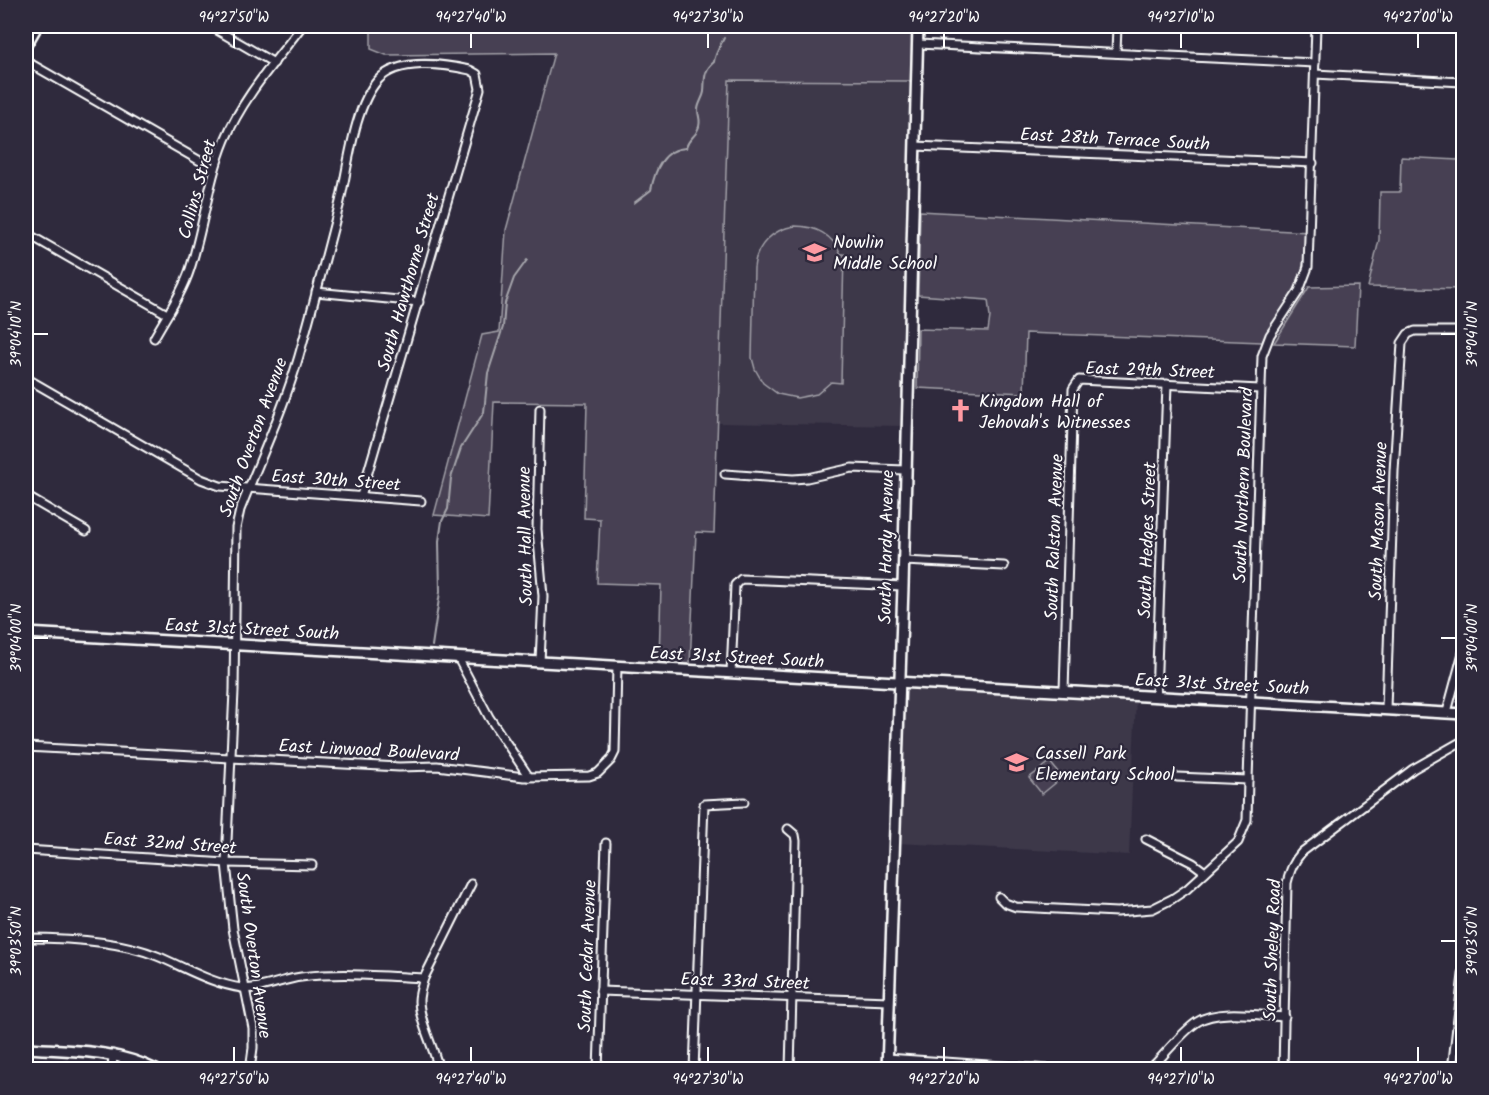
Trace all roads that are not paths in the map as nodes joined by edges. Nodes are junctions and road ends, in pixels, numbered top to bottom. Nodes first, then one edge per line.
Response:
1 (37, 26) edge
2 (210, 26) edge
3 (302, 26) edge
4 (918, 26) edge
5 (1117, 26) edge
6 (1316, 26) edge
7 (918, 44) junction
8 (26, 45) edge
9 (1116, 53) junction
10 (1464, 59) edge
11 (26, 61) edge
12 (274, 63) junction
13 (1315, 63) junction
14 (1315, 74) junction
15 (478, 75) joint
16 (1462, 82) edge
17 (915, 146) junction
18 (1313, 163) junction
19 (214, 169) junction
20 (26, 233) edge
21 (316, 292) junction
22 (419, 302) junction
23 (167, 315) junction
24 (1464, 331) edge
25 (154, 338) dead end
26 (26, 378) edge
27 (1075, 384) joint
28 (1167, 384) junction
29 (1260, 389) junction
30 (540, 409) dead end
31 (905, 470) junction
32 (725, 474) dead end
33 (248, 489) junction
34 (26, 496) edge
35 (361, 496) junction
36 (421, 501) dead end
37 (86, 531) dead end
38 (904, 561) junction
39 (1004, 566) dead end
40 (903, 586) junction
41 (26, 633) edge
42 (235, 645) junction
43 (1464, 649) edge
44 (458, 658) junction
45 (540, 662) junction
46 (617, 666) junction
47 (731, 673) junction
48 (899, 682) junction
49 (1064, 691) junction
50 (1156, 696) junction
51 (1251, 702) junction
52 (1386, 709) junction
53 (1447, 712) junction
54 (1464, 714) edge
55 (1464, 740) edge
56 (26, 747) edge
57 (230, 758) junction
58 (529, 777) junction
59 (1177, 777) dead end
60 (1248, 780) junction
61 (744, 802) dead end
62 (788, 829) dead end
63 (1146, 839) dead end
64 (606, 843) dead end
65 (26, 850) edge
66 (226, 863) junction
67 (312, 866) dead end
68 (1205, 872) junction
69 (471, 884) dead end
70 (999, 897) dead end
71 (26, 938) edge
72 (1464, 966) edge
73 (424, 978) junction
74 (245, 989) junction
75 (600, 991) junction
76 (697, 994) junction
77 (792, 998) junction
78 (889, 1001) junction
79 (1285, 1017) junction
80 (26, 1048) edge
81 (113, 1054) junction
82 (887, 1058) junction
83 (112, 1070) edge
84 (156, 1070) edge
85 (250, 1070) edge
86 (439, 1070) edge
87 (598, 1070) edge
88 (694, 1070) edge
89 (790, 1070) edge
90 (886, 1070) edge
91 (1063, 1070) edge
92 (1146, 1070) edge
93 (1283, 1070) edge
94 (1452, 1070) edge

1 - 8 street
2 - 12 street
3 - 12 street, Collins Street
4 - 7 street, South Hardy Avenue
5 - 9 street
6 - 13 street, South Northern Boulevard
7 - 9 street
7 - 17 street, South Hardy Avenue
9 - 13 street
10 - 16 street
11 - 19 street
12 - 19 street, Collins Street
13 - 14 street, South Northern Boulevard
14 - 16 street
14 - 18 street, South Northern Boulevard
15 - 21 street, South Overton Avenue
15 - 22 street, South Hawthorne Street
17 - 18 street, East 28th Terrace South
17 - 31 street, South Hardy Avenue
18 - 29 street, South Northern Boulevard
19 - 23 street, Collins Street
20 - 23 street
21 - 22 street
21 - 33 street, South Overton Avenue
22 - 35 street, South Hawthorne Street
23 - 25 street, Collins Street
24 - 52 street, South Mason Avenue
26 - 33 street, East 30th Street
27 - 28 street, East 29th Street
27 - 49 street, South Ralston Avenue
28 - 29 street, East 29th Street
28 - 50 street, South Hedges Street
29 - 51 street, South Northern Boulevard
30 - 45 street, South Hall Avenue
31 - 32 street
31 - 38 street, South Hardy Avenue
33 - 35 street, East 30th Street
33 - 42 street, South Overton Avenue
34 - 37 street
35 - 36 street, East 30th Street
38 - 39 street
38 - 40 street, South Hardy Avenue
40 - 47 street
40 - 48 street, South Hardy Avenue
41 - 42 street, East 31st Street South
42 - 44 street, East 31st Street South
42 - 57 street, South Overton Avenue
43 - 53 street
44 - 45 street, East 31st Street South
44 - 58 street
45 - 46 street, East 31st Street South
46 - 47 street, East 31st Street South
46 - 58 street, East Linwood Boulevard
47 - 48 street, East 31st Street South
48 - 49 street, East 31st Street South
48 - 78 street, South Hardy Avenue
49 - 50 street, East 31st Street South
50 - 51 street, East 31st Street South
51 - 52 street, East 31st Street South
51 - 60 street, South Northern Boulevard
52 - 53 street, East 31st Street South
53 - 54 street, East 31st Street South
55 - 79 street, South Sheley Road
56 - 57 street, East Linwood Boulevard
57 - 58 street, East Linwood Boulevard
57 - 66 street, South Overton Avenue
59 - 60 street
60 - 68 street, South Northern Boulevard
61 - 76 street
62 - 77 street
63 - 68 street
64 - 75 street, South Cedar Avenue
65 - 66 street, East 32nd Street
66 - 67 street, East 32nd Street
66 - 74 street, South Overton Avenue
68 - 70 street, South Northern Boulevard
69 - 73 street
71 - 74 street
72 - 94 street
73 - 74 street
73 - 86 street
74 - 85 street, South Overton Avenue
75 - 76 street, East 33rd Street
75 - 87 street, South Cedar Avenue
76 - 77 street, East 33rd Street
76 - 88 street
77 - 78 street, East 33rd Street
77 - 89 street
78 - 82 street, South Hardy Avenue
79 - 92 street
79 - 93 street, South Sheley Road
80 - 81 street
81 - 83 street
81 - 84 street
82 - 90 street, South Hardy Avenue
82 - 91 street

